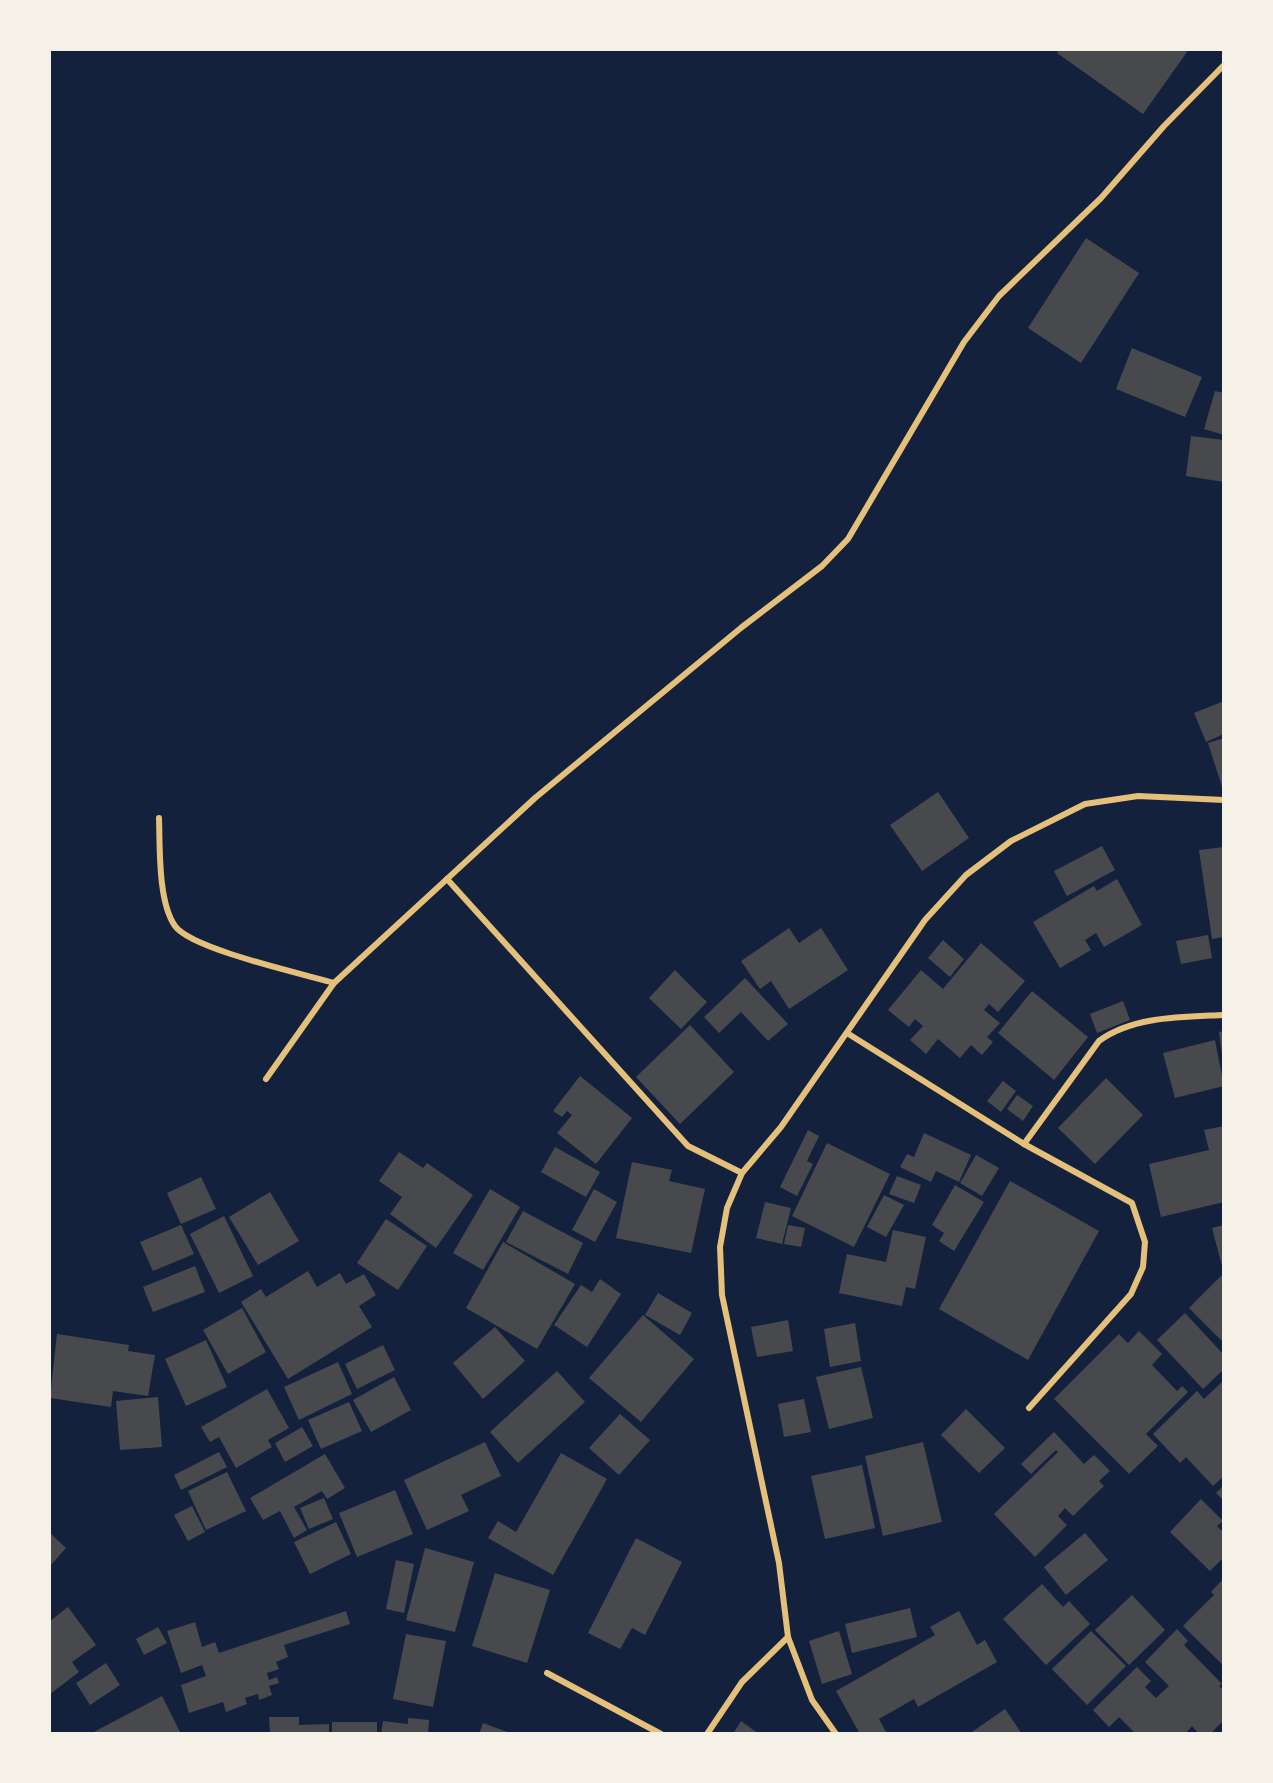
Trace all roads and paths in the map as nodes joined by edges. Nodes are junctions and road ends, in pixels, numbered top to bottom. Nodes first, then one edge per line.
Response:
1 (1224, 65) edge
2 (1224, 800) edge
3 (159, 818) dead end
4 (447, 879) junction
5 (334, 983) junction
6 (1224, 1015) edge
7 (847, 1033) junction
8 (266, 1079) dead end
9 (1024, 1144) junction
10 (742, 1173) junction
11 (1029, 1408) dead end
12 (789, 1637) junction
13 (547, 1673) dead end
14 (661, 1734) edge
15 (707, 1734) edge
16 (836, 1734) edge

1 - 4 street
2 - 7 street
3 - 5 street
4 - 5 street
4 - 10 street
5 - 8 street
6 - 9 street
7 - 9 street
7 - 10 street
9 - 11 street
10 - 12 street
12 - 15 street
12 - 16 street
13 - 14 street

